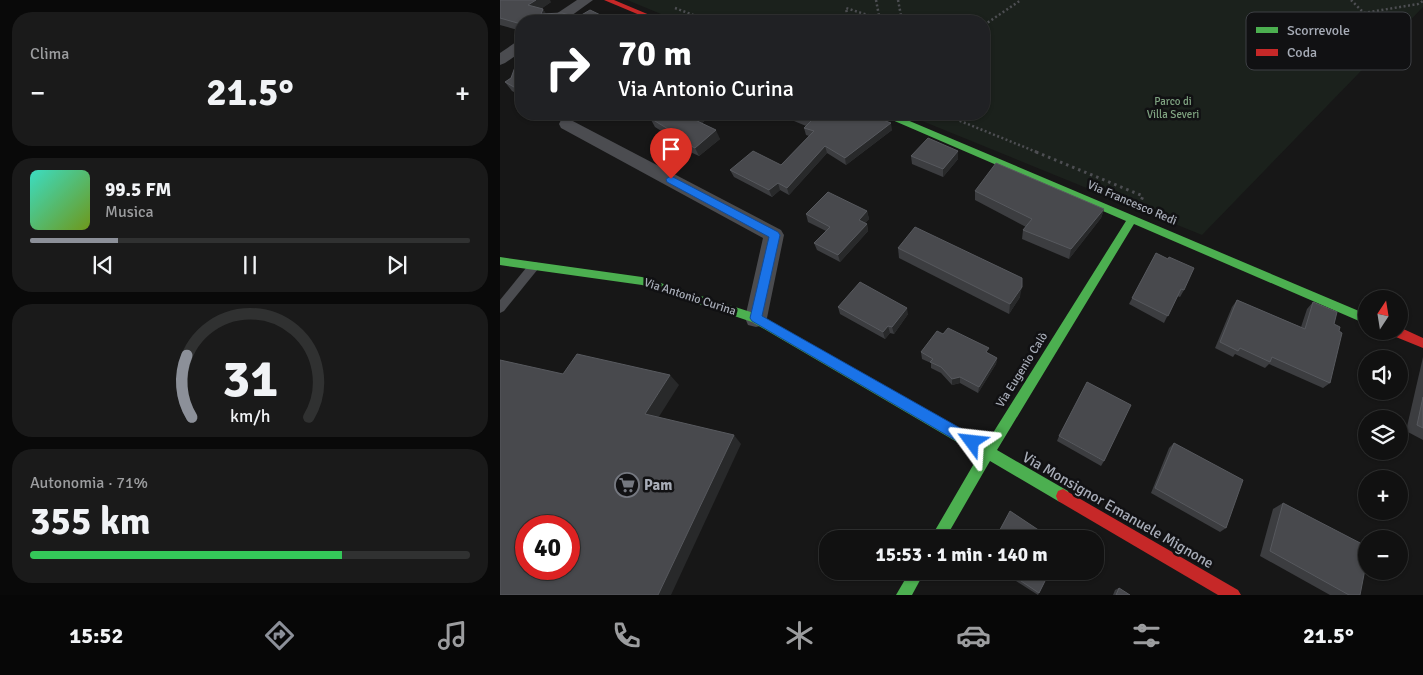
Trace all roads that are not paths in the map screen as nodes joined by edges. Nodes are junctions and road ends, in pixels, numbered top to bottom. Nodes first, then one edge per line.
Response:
1 (586, 0) edge
2 (608, 0) edge
3 (564, 15) edge
4 (645, 15) edge
5 (515, 49) edge
6 (500, 60) edge
7 (900, 120) edge
8 (567, 124) dead end
9 (1133, 218) junction
10 (500, 261) edge
11 (534, 266) junction
12 (500, 308) edge
13 (1358, 316) edge
14 (756, 318) junction
15 (1408, 337) edge
16 (1423, 343) edge
17 (988, 452) junction
18 (942, 530) edge
19 (913, 580) edge
20 (904, 595) edge
21 (1233, 595) edge

1 - 3 street
2 - 4 street
5 - 6 street
7 - 9 street, Via Francesco Redi
8 - 14 street
9 - 13 street, Via Francesco Redi
9 - 17 street, Via Eugenio Calò
10 - 11 street, Via Antonio Curina
11 - 12 lane
11 - 14 street, Via Antonio Curina
14 - 17 street, Via Antonio Curina
15 - 16 street
17 - 18 street, Via Eugenio Calò
17 - 21 street, Via Monsignor Emanuele Mignone
19 - 20 street

